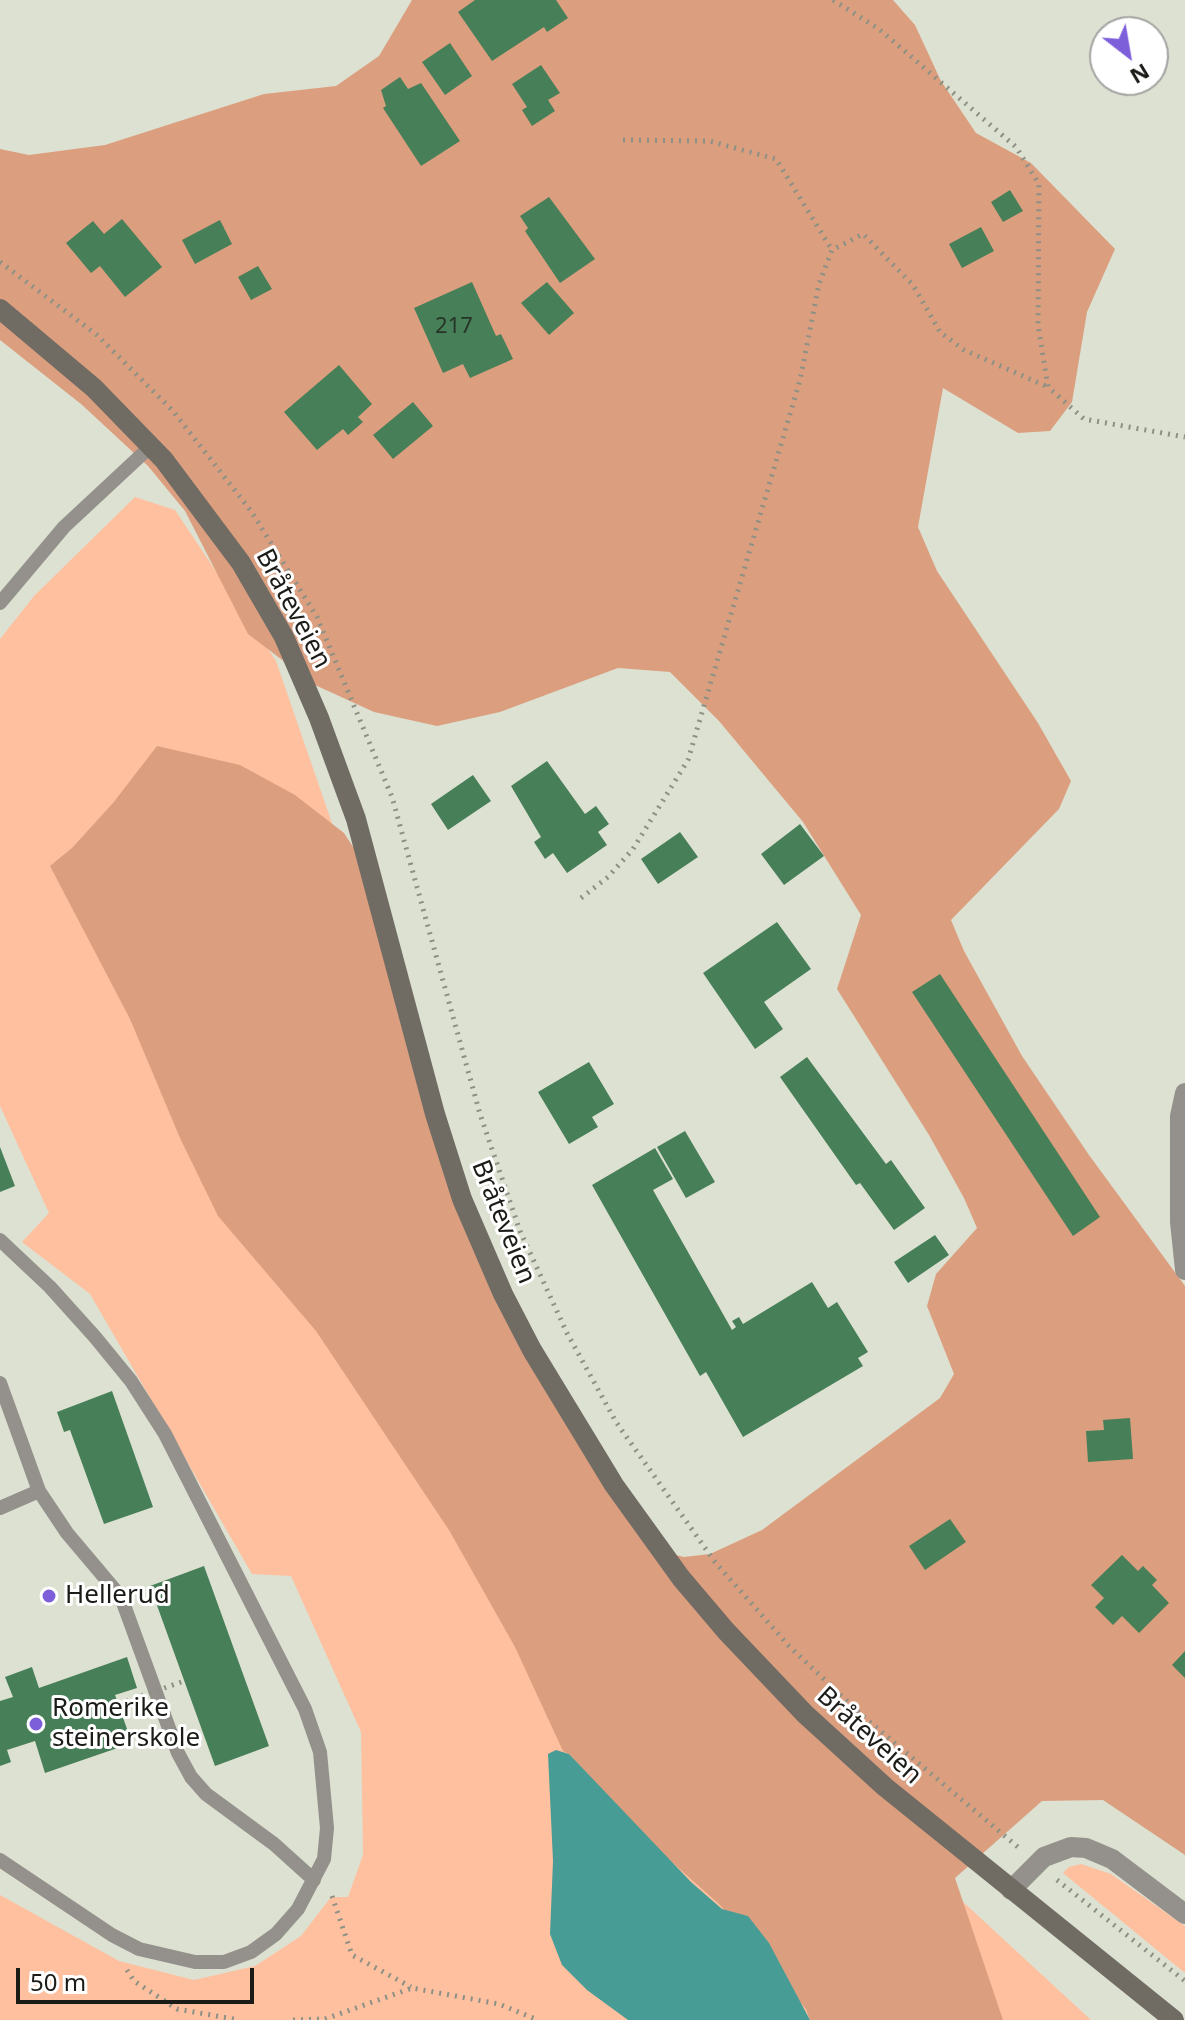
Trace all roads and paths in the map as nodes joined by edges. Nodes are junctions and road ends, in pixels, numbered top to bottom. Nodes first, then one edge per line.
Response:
1 (833, 0) edge
2 (623, 140) dead end
3 (832, 250) junction
4 (0, 262) edge
5 (0, 309) edge
6 (1048, 387) junction
7 (1185, 437) edge
8 (151, 446) junction
9 (0, 603) edge
10 (581, 898) dead end
11 (1185, 1093) edge
12 (0, 1240) edge
13 (1185, 1270) edge
14 (0, 1383) edge
15 (39, 1491) junction
16 (0, 1508) edge
17 (184, 1681) dead end
18 (119, 1704) dead end
19 (324, 1859) junction
20 (0, 1860) edge
21 (1036, 1862) junction
22 (314, 1880) junction
23 (1011, 1890) junction
24 (1185, 1914) edge
25 (112, 1935) junction
26 (1185, 1981) edge
27 (412, 1988) junction
28 (239, 2020) edge
29 (293, 2020) edge
30 (538, 2020) edge
31 (1174, 2020) edge

1 - 6 path
2 - 3 path
3 - 6 path
3 - 10 path
4 - 21 path
5 - 8 main road, Bråteveien
6 - 7 path
8 - 9 lane
8 - 23 main road, Bråteveien
11 - 13 street
12 - 19 lane
14 - 15 lane
15 - 16 lane
15 - 22 lane
17 - 18 path, bridge
19 - 22 lane
19 - 27 path
20 - 25 lane
21 - 23 street
21 - 24 street
21 - 26 path
22 - 25 lane
23 - 31 main road, Bråteveien
25 - 28 path
27 - 29 path
27 - 30 path

